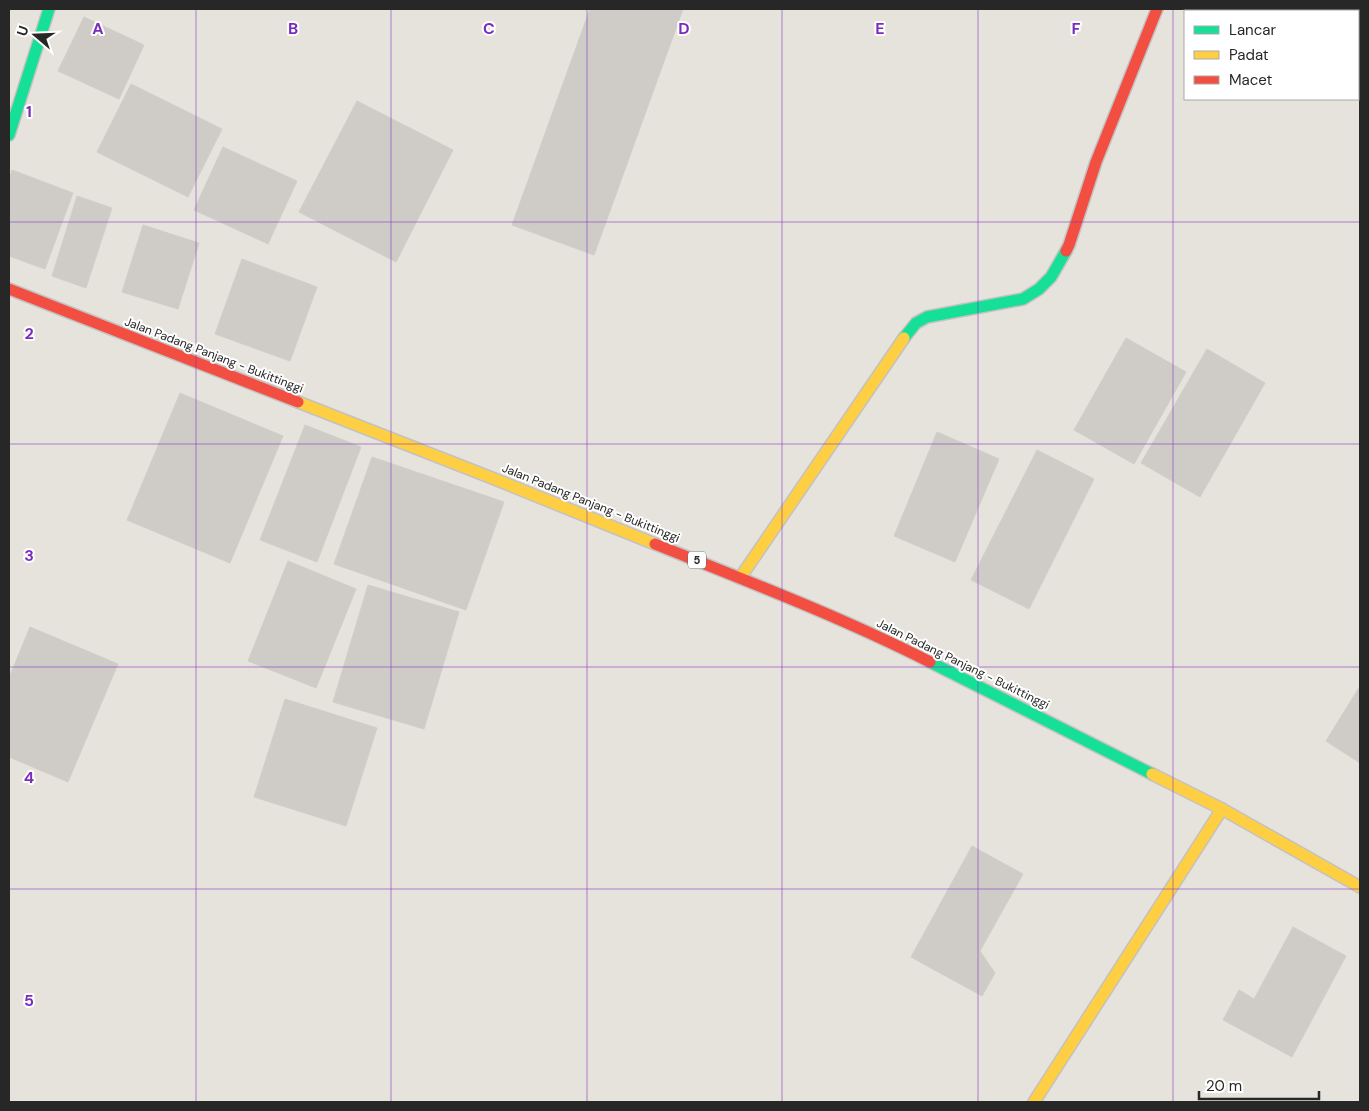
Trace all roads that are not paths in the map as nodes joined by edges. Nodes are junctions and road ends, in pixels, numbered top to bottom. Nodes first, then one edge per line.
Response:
1 (50, 9) edge
2 (1157, 9) edge
3 (9, 135) edge
4 (9, 289) edge
5 (740, 578) junction
6 (1222, 809) junction
7 (1360, 887) edge
8 (1034, 1102) edge

1 - 3 main road
2 - 5 main road
4 - 5 main road, Jalan Padang Panjang - Bukittinggi / 5
5 - 6 main road, Jalan Padang Panjang - Bukittinggi / 5
6 - 7 main road, Jalan Padang Panjang - Bukittinggi / 5
6 - 8 main road

